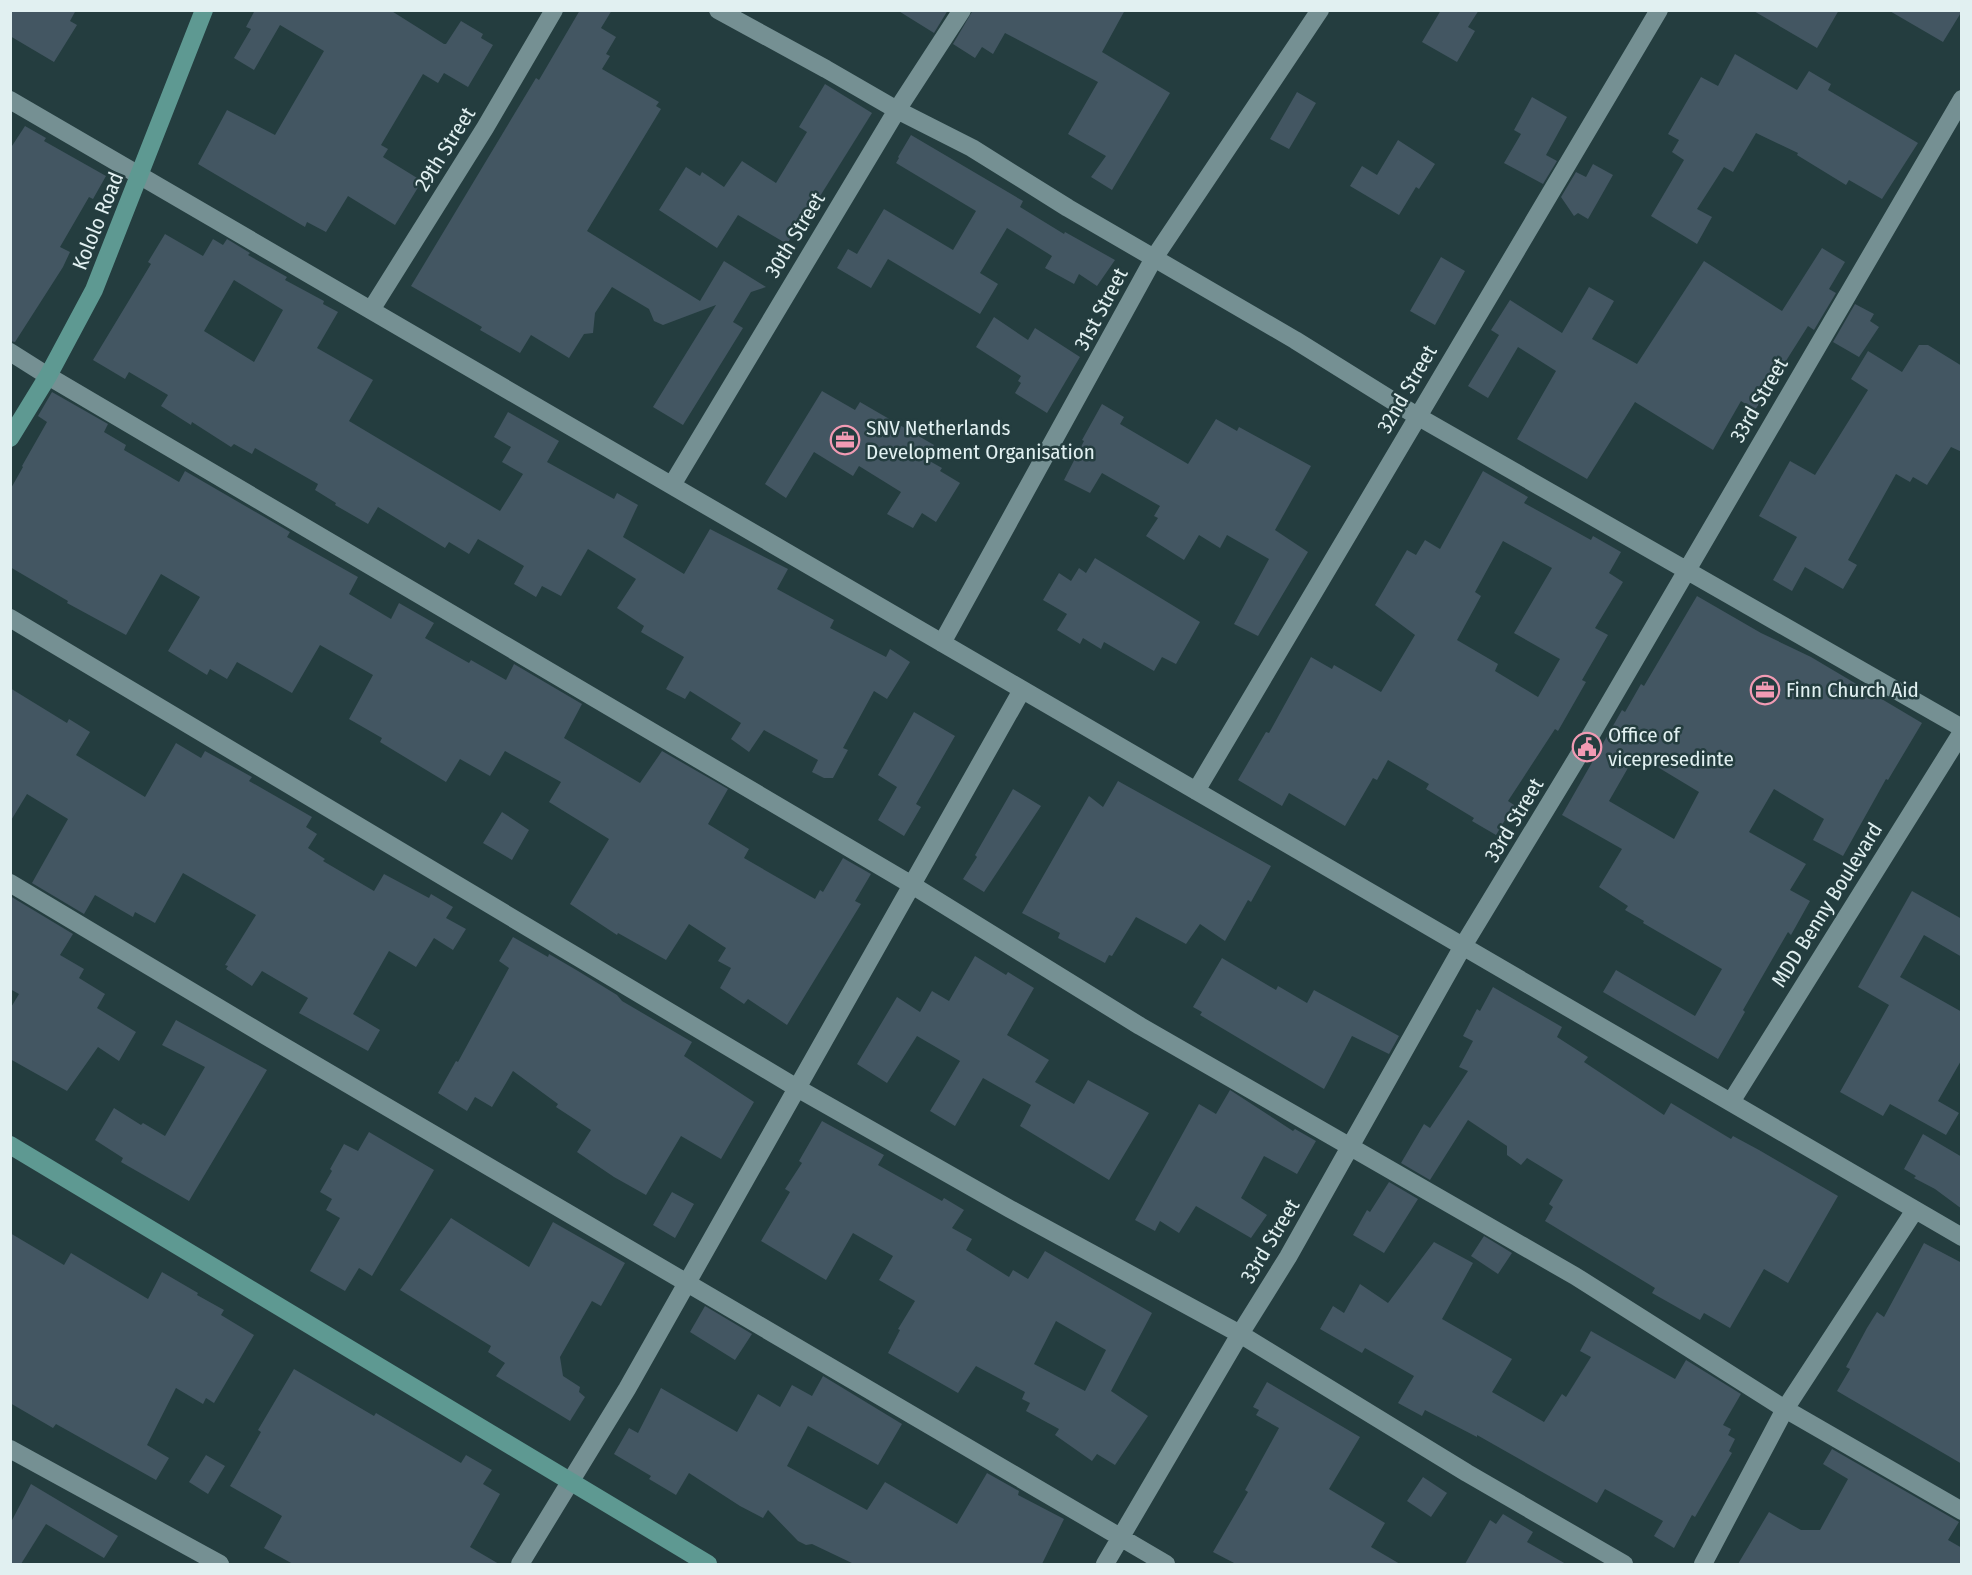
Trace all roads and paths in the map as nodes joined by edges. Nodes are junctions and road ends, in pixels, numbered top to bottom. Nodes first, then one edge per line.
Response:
1 (204, 10) edge
2 (554, 10) edge
3 (718, 10) edge
4 (962, 10) edge
5 (1320, 10) edge
6 (1659, 10) edge
7 (1962, 99) edge
8 (10, 100) edge
9 (897, 110) junction
10 (141, 176) junction
11 (1154, 258) junction
12 (371, 310) junction
13 (10, 352) edge
14 (48, 376) junction
15 (1417, 416) junction
16 (10, 438) edge
17 (672, 485) junction
18 (1685, 571) junction
19 (10, 618) edge
20 (942, 643) junction
21 (1022, 690) junction
22 (1962, 730) edge
23 (1196, 791) junction
24 (10, 883) edge
25 (912, 885) junction
26 (1463, 946) junction
27 (797, 1088) junction
28 (1731, 1102) junction
29 (10, 1145) edge
30 (1350, 1148) junction
31 (1915, 1210) junction
32 (1962, 1237) edge
33 (687, 1283) junction
34 (1240, 1334) junction
35 (1785, 1409) junction
36 (10, 1449) edge
37 (569, 1483) junction
38 (1962, 1511) edge
39 (1121, 1539) junction
40 (220, 1564) edge
41 (520, 1564) edge
42 (708, 1564) edge
43 (1105, 1564) edge
44 (1166, 1564) edge
45 (1624, 1564) edge
46 (1703, 1564) edge

1 - 10 street, Kololo Road
2 - 12 street, 29th Street
3 - 9 street
4 - 9 street, 30th Street
5 - 11 street, 31st Street
6 - 15 street, 32nd Street
7 - 18 street, 33rd Street
8 - 10 street
9 - 11 street
9 - 17 street, 30th Street
10 - 12 street
10 - 14 street, Kololo Road
11 - 15 street
11 - 20 street, 31st Street
12 - 17 street
13 - 14 street
14 - 16 street, Kololo Road
14 - 25 street
15 - 18 street
15 - 23 street, 32nd Street
17 - 20 street
18 - 22 street
18 - 26 street, 33rd Street
19 - 27 street
20 - 21 street
21 - 23 street
21 - 25 street
22 - 28 street, MDD Benny Boulevard
23 - 26 street
24 - 33 street
25 - 27 street
25 - 30 street
26 - 28 street
26 - 30 street, 33rd Street
27 - 33 street
27 - 34 street
28 - 31 street
29 - 37 street
30 - 34 street, 33rd Street
30 - 35 street
31 - 32 street
31 - 35 street
33 - 37 street
33 - 39 street
34 - 39 street, 33rd Street
34 - 45 street
35 - 38 street
35 - 46 street
36 - 40 street
37 - 41 street
37 - 42 street
39 - 43 street, 33rd Street
39 - 44 street

